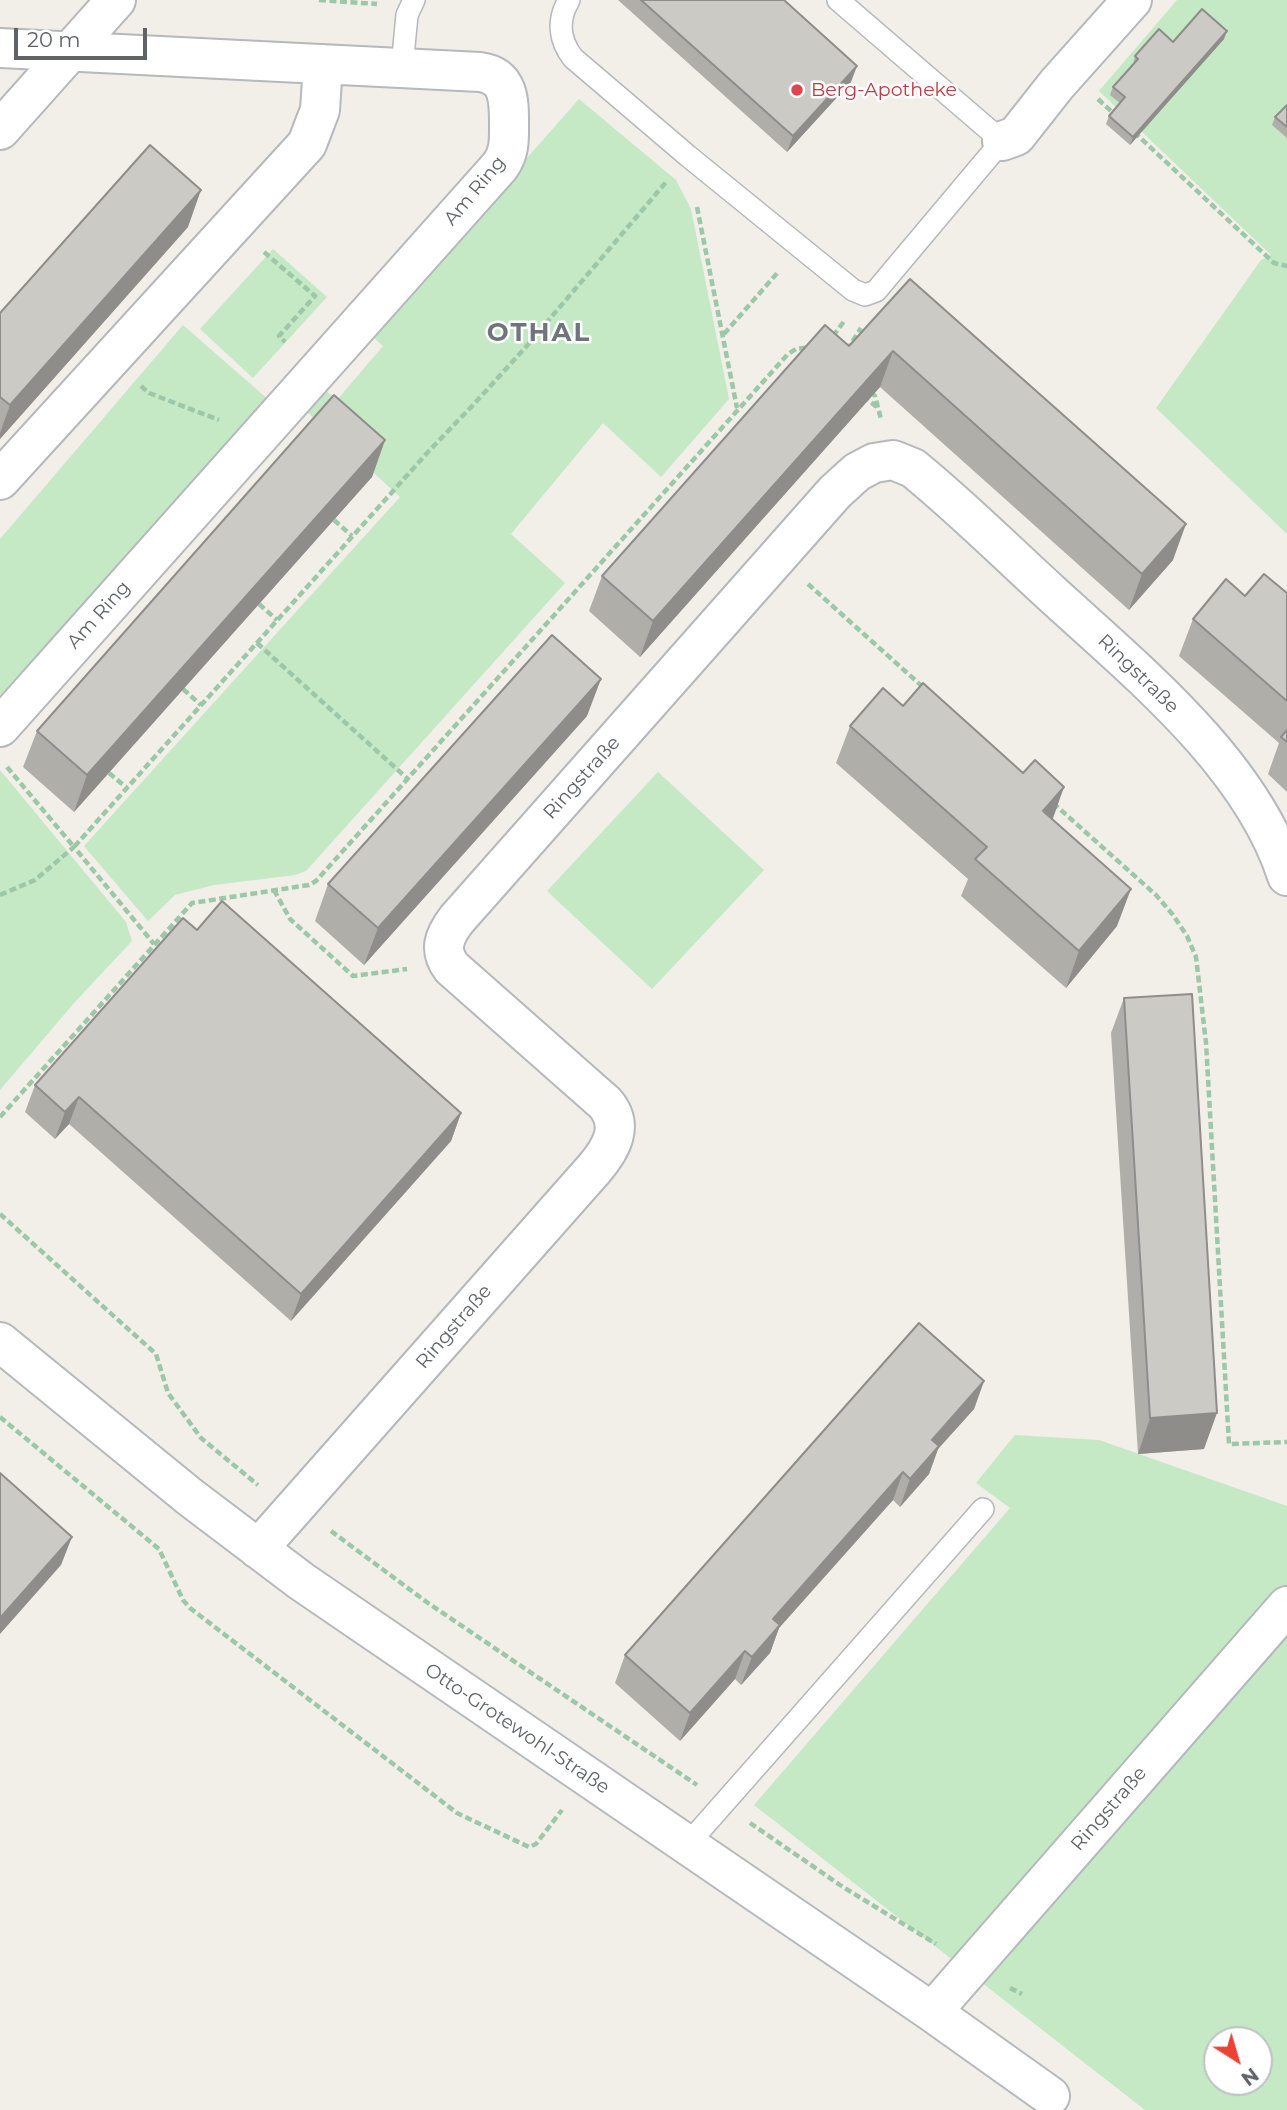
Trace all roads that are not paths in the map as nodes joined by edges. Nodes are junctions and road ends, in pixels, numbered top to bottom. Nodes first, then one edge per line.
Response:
1 (116, 0) edge
2 (569, 0) edge
3 (838, 0) edge
4 (1132, 0) edge
5 (412, 3) edge
6 (0, 48) edge
7 (70, 52) junction
8 (323, 64) junction
9 (402, 67) junction
10 (0, 130) edge
11 (1002, 141) junction
12 (0, 480) edge
13 (0, 727) edge
14 (1287, 876) edge
15 (0, 1342) edge
16 (983, 1510) dead end
17 (258, 1549) junction
18 (1287, 1606) edge
19 (687, 1845) junction
20 (932, 2012) junction
21 (1050, 2095) dead end

1 - 7 street
2 - 11 lane
3 - 11 lane
4 - 11 street
5 - 9 lane
6 - 7 street, Am Ring
7 - 8 street, Am Ring
7 - 10 street
8 - 9 street, Am Ring
8 - 12 street
9 - 13 street, Am Ring
14 - 17 street, Ringstraße
15 - 17 street, Otto-Grotewohl-Straße
16 - 19 lane
17 - 19 street, Otto-Grotewohl-Straße
18 - 20 street, Ringstraße
19 - 20 street, Otto-Grotewohl-Straße
20 - 21 street, Otto-Grotewohl-Straße

